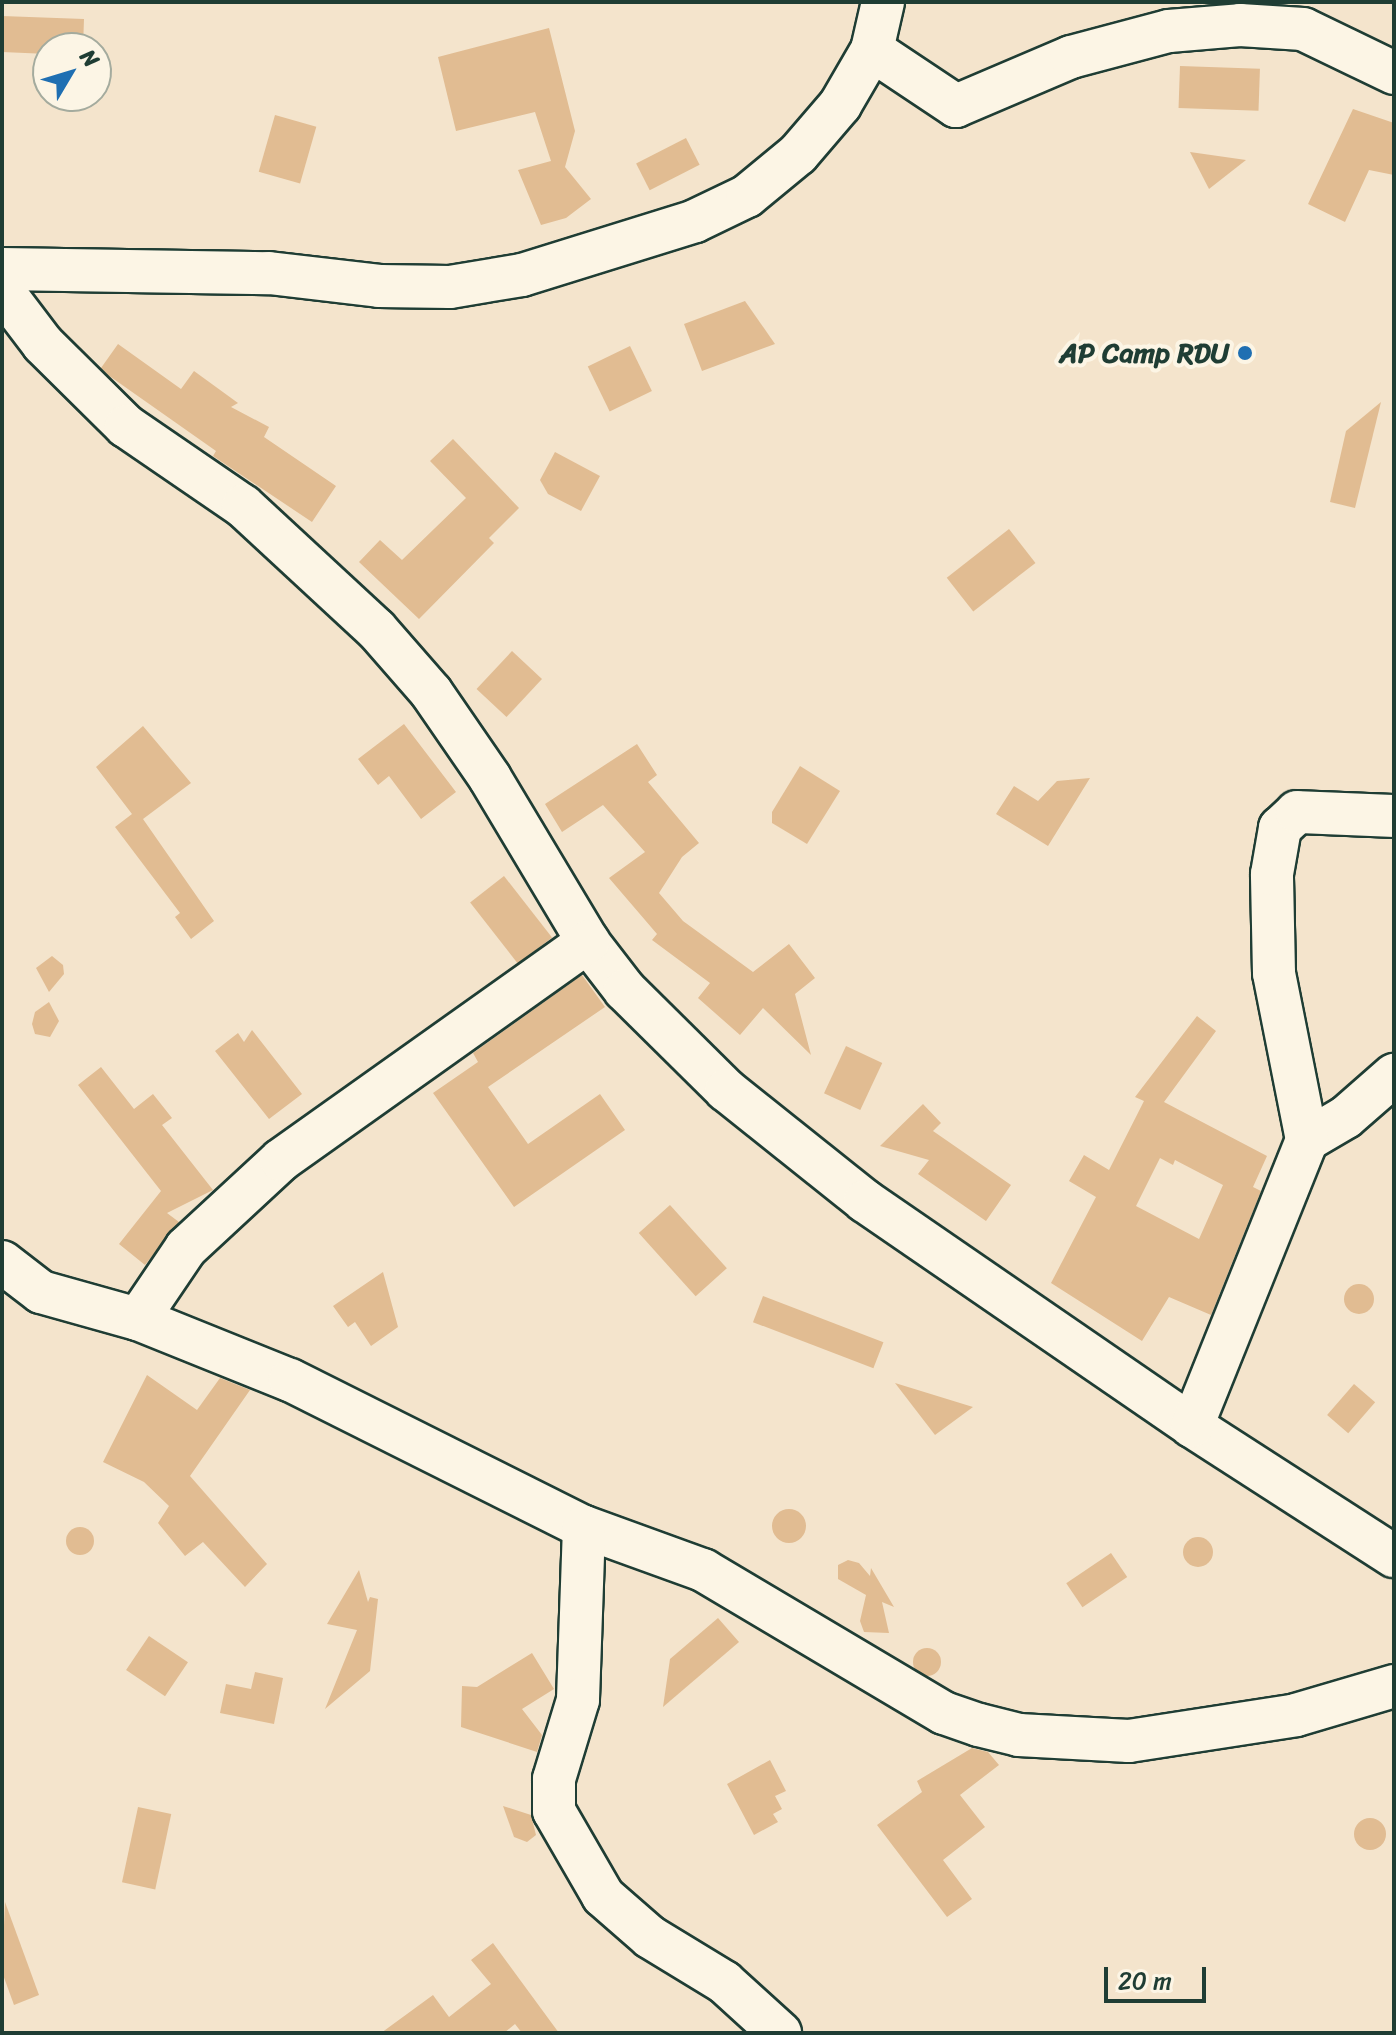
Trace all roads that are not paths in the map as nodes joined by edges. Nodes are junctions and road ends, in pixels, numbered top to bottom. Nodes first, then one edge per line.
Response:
1 (883, 2) edge
2 (872, 50) junction
3 (1394, 73) edge
4 (2, 269) edge
5 (2, 290) edge
6 (1394, 816) edge
7 (588, 942) junction
8 (1394, 1075) edge
9 (1307, 1140) junction
10 (2, 1262) edge
11 (138, 1319) junction
12 (1192, 1426) junction
13 (584, 1527) junction
14 (1394, 1556) edge
15 (1394, 1686) edge
16 (780, 2033) edge

1 - 2 street
2 - 3 street
2 - 4 street
5 - 7 street
6 - 9 street
7 - 11 street
7 - 12 street
8 - 9 street
9 - 12 street
10 - 11 street
11 - 13 street
12 - 14 street
13 - 15 street
13 - 16 street

